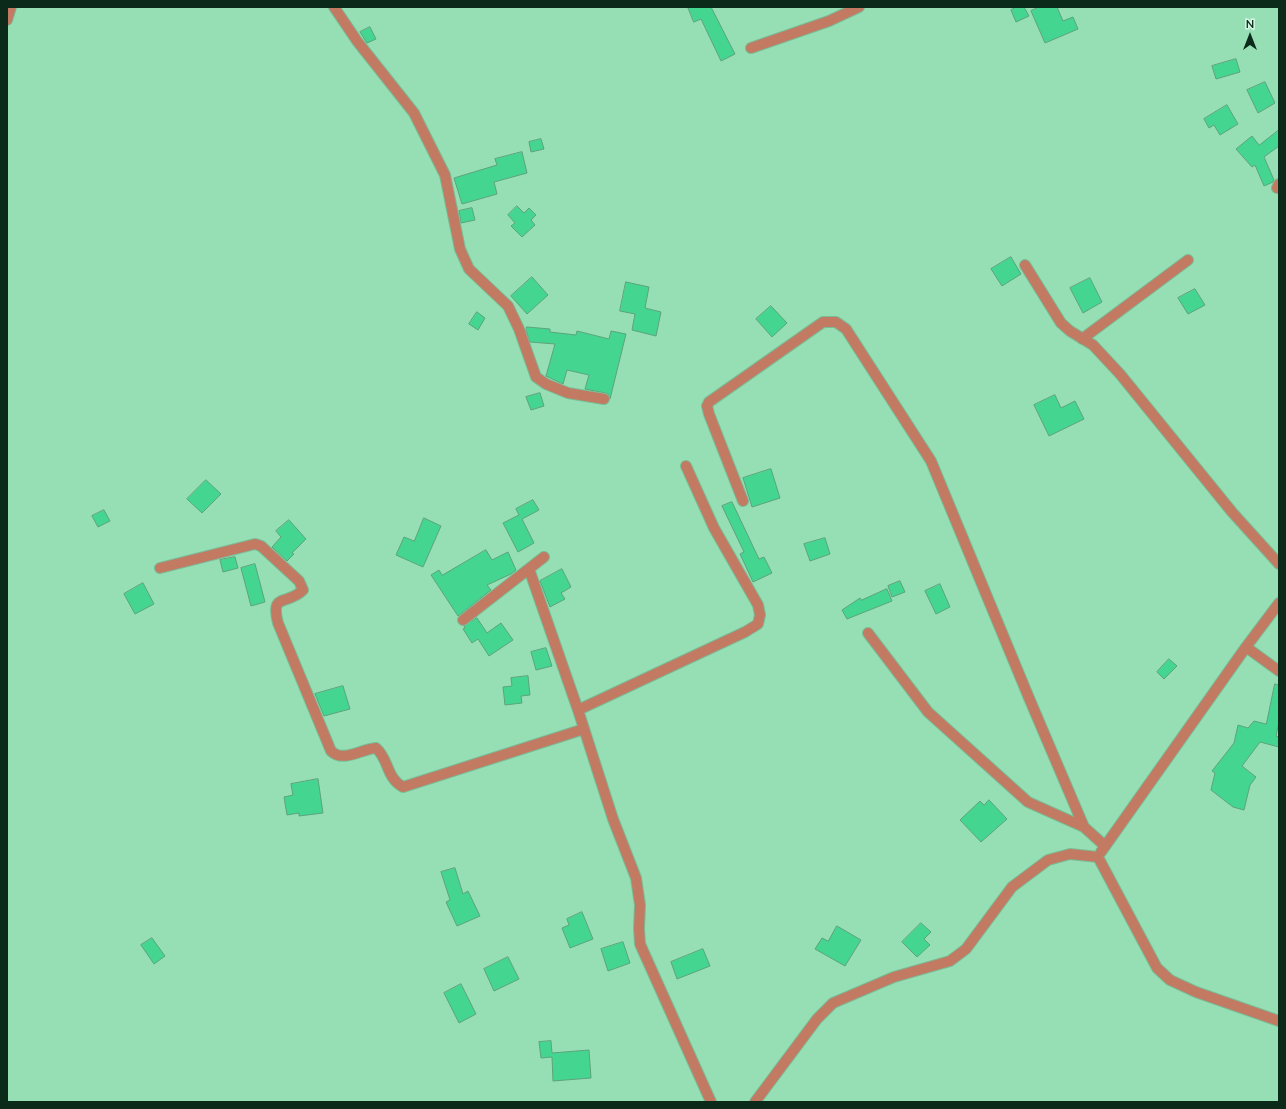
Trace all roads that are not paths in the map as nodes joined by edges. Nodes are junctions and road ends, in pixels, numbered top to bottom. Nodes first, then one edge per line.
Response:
1 (11, 7) edge
2 (334, 7) edge
3 (859, 7) edge
4 (7, 20) edge
5 (751, 48) dead end
6 (1188, 260) dead end
7 (1025, 265) dead end
8 (1082, 339) junction
9 (604, 399) dead end
10 (686, 466) dead end
11 (743, 500) dead end
12 (544, 556) dead end
13 (1279, 564) edge
14 (160, 568) dead end
15 (529, 569) junction
16 (1279, 603) edge
17 (463, 620) dead end
18 (868, 633) dead end
19 (1246, 647) junction
20 (1279, 671) edge
21 (578, 710) junction
22 (584, 729) junction
23 (1084, 827) junction
24 (1105, 846) junction
25 (1098, 857) junction
26 (1279, 1021) edge
27 (712, 1102) edge
28 (755, 1102) edge

1 - 4 street
2 - 9 street
3 - 5 street
6 - 8 street
7 - 8 street
8 - 13 street
10 - 21 street
11 - 23 street
12 - 15 street
14 - 22 street
15 - 17 street
15 - 21 street
16 - 19 street
18 - 23 street
19 - 20 street
19 - 24 street
21 - 22 street
22 - 27 street
23 - 24 street
24 - 25 street
25 - 26 street
25 - 28 street

